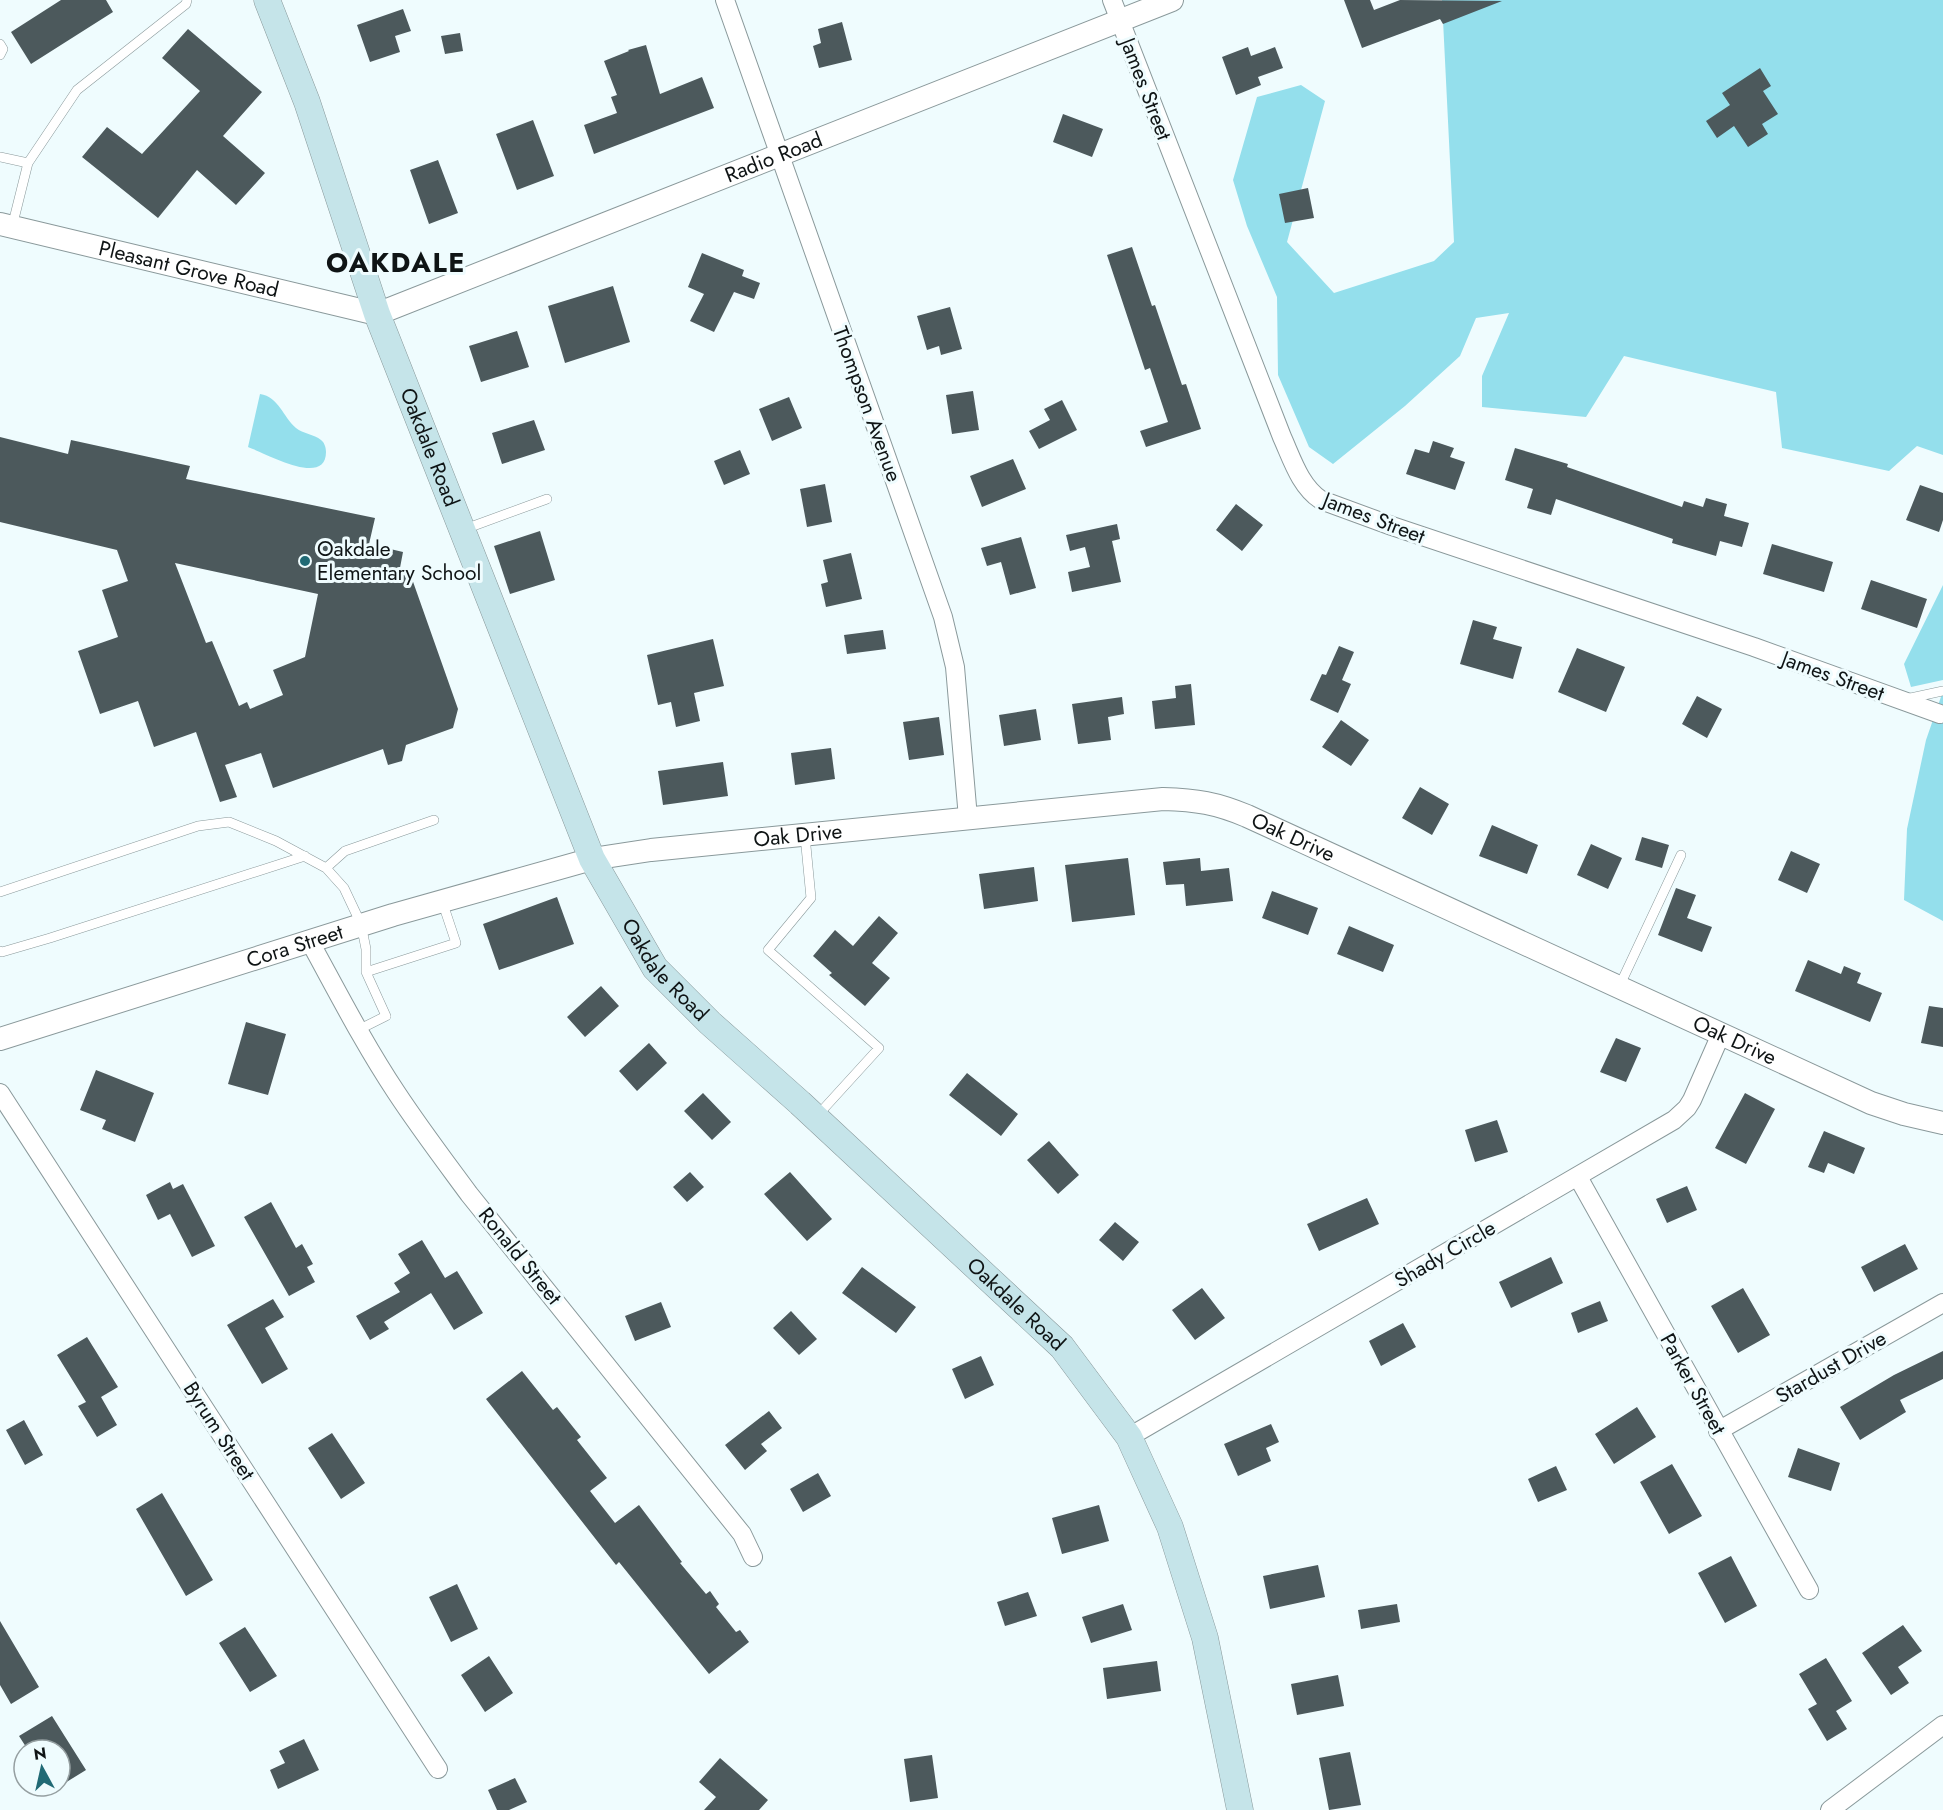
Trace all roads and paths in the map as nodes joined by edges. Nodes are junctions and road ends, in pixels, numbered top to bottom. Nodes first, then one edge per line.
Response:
1 (188, 0) edge
2 (267, 0) edge
3 (725, 0) edge
4 (1172, 0) edge
5 (1116, 10) edge
6 (778, 154) junction
7 (0, 157) edge
8 (28, 164) junction
9 (6, 226) edge
10 (377, 314) junction
11 (547, 499) dead end
12 (462, 530) junction
13 (1943, 691) edge
14 (1900, 700) junction
15 (1940, 714) dead end
16 (968, 818) junction
17 (434, 820) dead end
18 (805, 834) junction
19 (1681, 855) dead end
20 (305, 856) junction
21 (592, 859) junction
22 (326, 868) junction
23 (0, 892) edge
24 (442, 901) junction
25 (360, 924) junction
26 (309, 940) junction
27 (0, 951) edge
28 (366, 972) junction
29 (1619, 987) junction
30 (358, 1030) junction
31 (1721, 1034) junction
32 (0, 1039) edge
33 (0, 1093) edge
34 (816, 1118) junction
35 (1943, 1123) edge
36 (1578, 1177) junction
37 (1943, 1303) edge
38 (1718, 1431) junction
39 (1129, 1437) junction
40 (753, 1557) dead end
41 (1809, 1590) dead end
42 (1943, 1725) edge
43 (438, 1769) dead end
44 (1240, 1810) edge
45 (1830, 1810) edge

1 - 8 lane
2 - 10 main road, Oakdale Road
3 - 6 street, Thompson Avenue
4 - 5 street, Radio Road
5 - 6 street, Radio Road
5 - 14 street, James Street
6 - 10 street, Radio Road
6 - 16 street, Thompson Avenue
7 - 8 lane
8 - 9 lane
9 - 10 street, Pleasant Grove Road
10 - 12 main road, Oakdale Road
11 - 12 lane
12 - 21 main road, Oakdale Road
13 - 14 lane
14 - 15 street, James Street
16 - 18 street, Oak Drive
16 - 29 street, Oak Drive
17 - 22 lane
18 - 21 street, Oak Drive
18 - 34 lane
19 - 29 lane
20 - 22 lane
20 - 23 lane
20 - 27 lane
21 - 24 street, Cora Street
21 - 34 main road, Oakdale Road
22 - 25 lane
24 - 25 street, Cora Street
24 - 28 lane
25 - 26 street, Cora Street
25 - 28 lane
26 - 30 street, Ronald Street
26 - 32 street, Cora Street
28 - 30 lane
29 - 31 street, Oak Drive
30 - 40 street, Ronald Street
31 - 35 street, Oak Drive
31 - 36 street, Shady Circle
33 - 43 street, Byrum Street
34 - 39 main road, Oakdale Road
36 - 38 street, Parker Street
36 - 39 street, Shady Circle
37 - 38 street, Stardust Drive
38 - 41 street, Parker Street
39 - 44 main road, Oakdale Road
42 - 45 street

